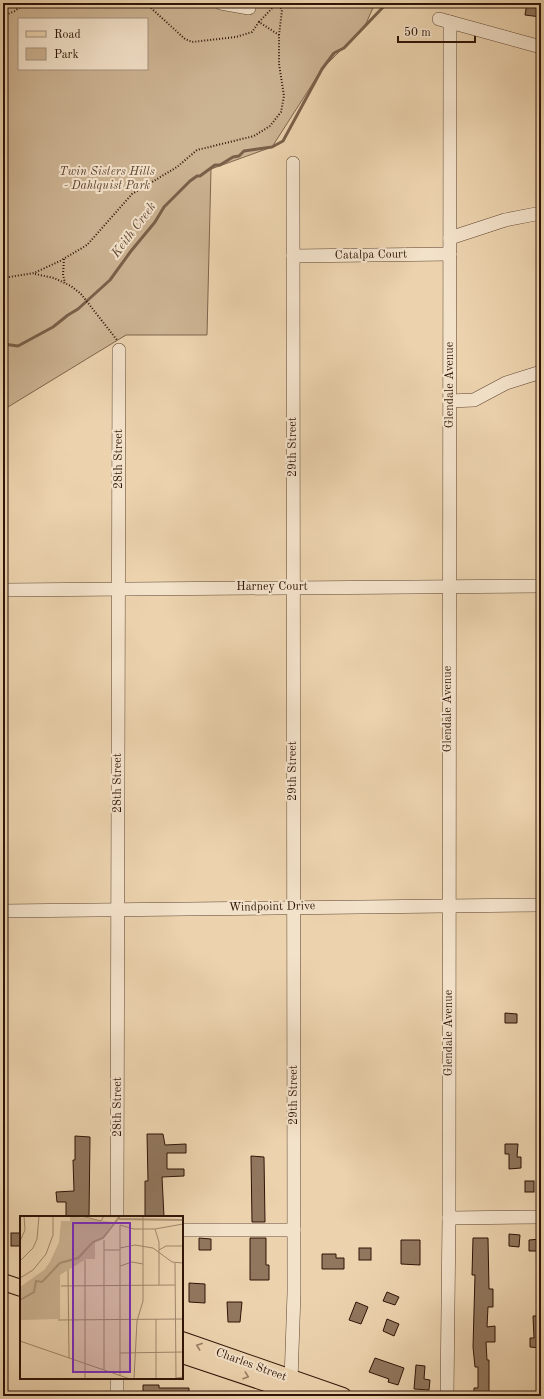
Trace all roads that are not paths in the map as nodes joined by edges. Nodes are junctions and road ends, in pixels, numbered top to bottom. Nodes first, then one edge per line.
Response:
1 (222, 3) edge
2 (250, 3) edge
3 (541, 47) edge
4 (293, 163) dead end
5 (541, 213) edge
6 (450, 238) junction
7 (450, 254) junction
8 (293, 256) junction
9 (119, 350) road end
10 (541, 372) edge
11 (450, 401) junction
12 (448, 586) junction
13 (541, 586) edge
14 (118, 587) junction
15 (293, 587) junction
16 (3, 590) edge
17 (541, 905) edge
18 (294, 906) junction
19 (448, 906) junction
20 (118, 909) junction
21 (3, 910) edge
22 (117, 1216) edge
23 (541, 1217) edge
24 (449, 1218) junction
25 (183, 1230) edge
26 (294, 1230) junction
27 (3, 1282) edge
28 (20, 1288) edge
29 (183, 1340) edge
30 (183, 1355) edge
31 (117, 1379) edge
32 (291, 1380) junction
33 (272, 1385) edge
34 (301, 1395) edge
35 (117, 1396) edge
36 (343, 1396) edge
37 (447, 1396) edge

1 - 2 street
3 - 6 street, Glendale Avenue
4 - 8 street, 29th Street
5 - 6 street
6 - 7 street, Glendale Avenue
7 - 8 street, Catalpa Court
7 - 11 street, Glendale Avenue
8 - 15 street, 29th Street
9 - 14 street, 28th Street
10 - 11 street
11 - 12 street, Glendale Avenue
12 - 13 street, Harney Court
12 - 15 street, Harney Court
12 - 19 street, Glendale Avenue
14 - 15 street, Harney Court
14 - 16 street, Harney Court
14 - 20 street, 28th Street
15 - 18 street, 29th Street
17 - 19 street, Windpoint Drive
18 - 19 street, Windpoint Drive
18 - 20 street, Windpoint Drive
18 - 26 street, 29th Street
19 - 24 street, Glendale Avenue
20 - 21 street, Windpoint Drive
20 - 22 street, 28th Street
23 - 24 street
24 - 37 street, Glendale Avenue
25 - 26 street
26 - 32 street, 29th Street
27 - 28 main road
33 -> 29 main road, Charles Street
30 -> 33 main road, Charles Street
31 - 35 street
32 - 33 main road, Charles Street
32 - 36 main road, Charles Street
33 - 34 main road, Charles Street

